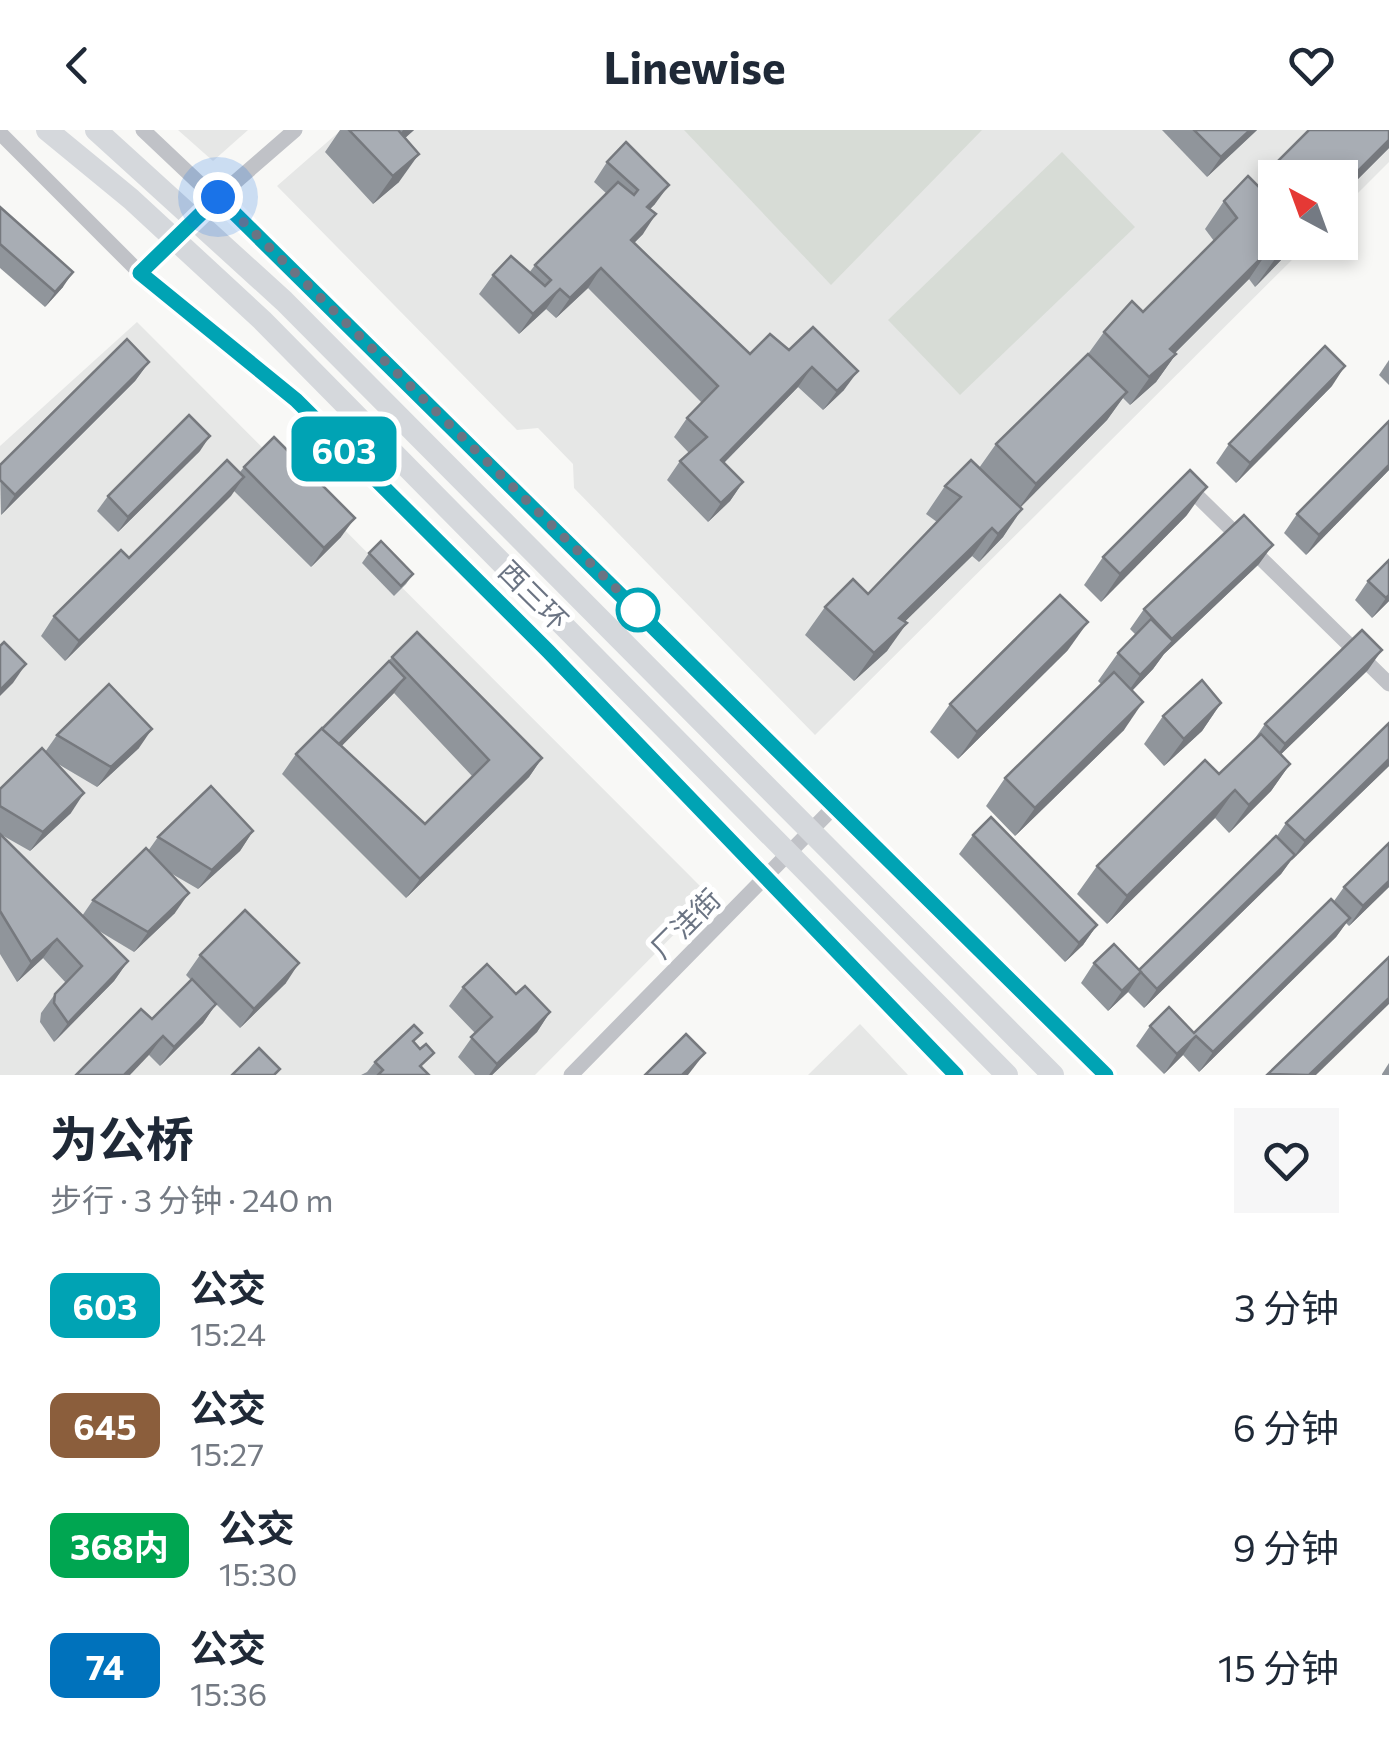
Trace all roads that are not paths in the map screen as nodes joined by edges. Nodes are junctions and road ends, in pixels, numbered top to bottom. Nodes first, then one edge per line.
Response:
1 (48, 130) edge
2 (96, 130) edge
3 (143, 130) edge
4 (295, 130) edge
5 (2, 138) edge
6 (218, 197) junction
7 (140, 273) junction
8 (1183, 481) edge
9 (1389, 684) edge
10 (835, 806) junction
11 (766, 878) junction
12 (570, 1075) edge
13 (956, 1075) edge
14 (1007, 1075) edge
15 (1053, 1075) edge
16 (1106, 1075) edge

1 - 14 highway, 西三环
2 - 15 highway, 西三环
3 - 6 street
4 - 6 street
5 - 7 street
6 - 7 street
6 - 10 street
7 - 11 street
8 - 9 street
10 - 11 street, 厂洼街
10 - 16 street
11 - 12 street, 厂洼街
11 - 13 street

